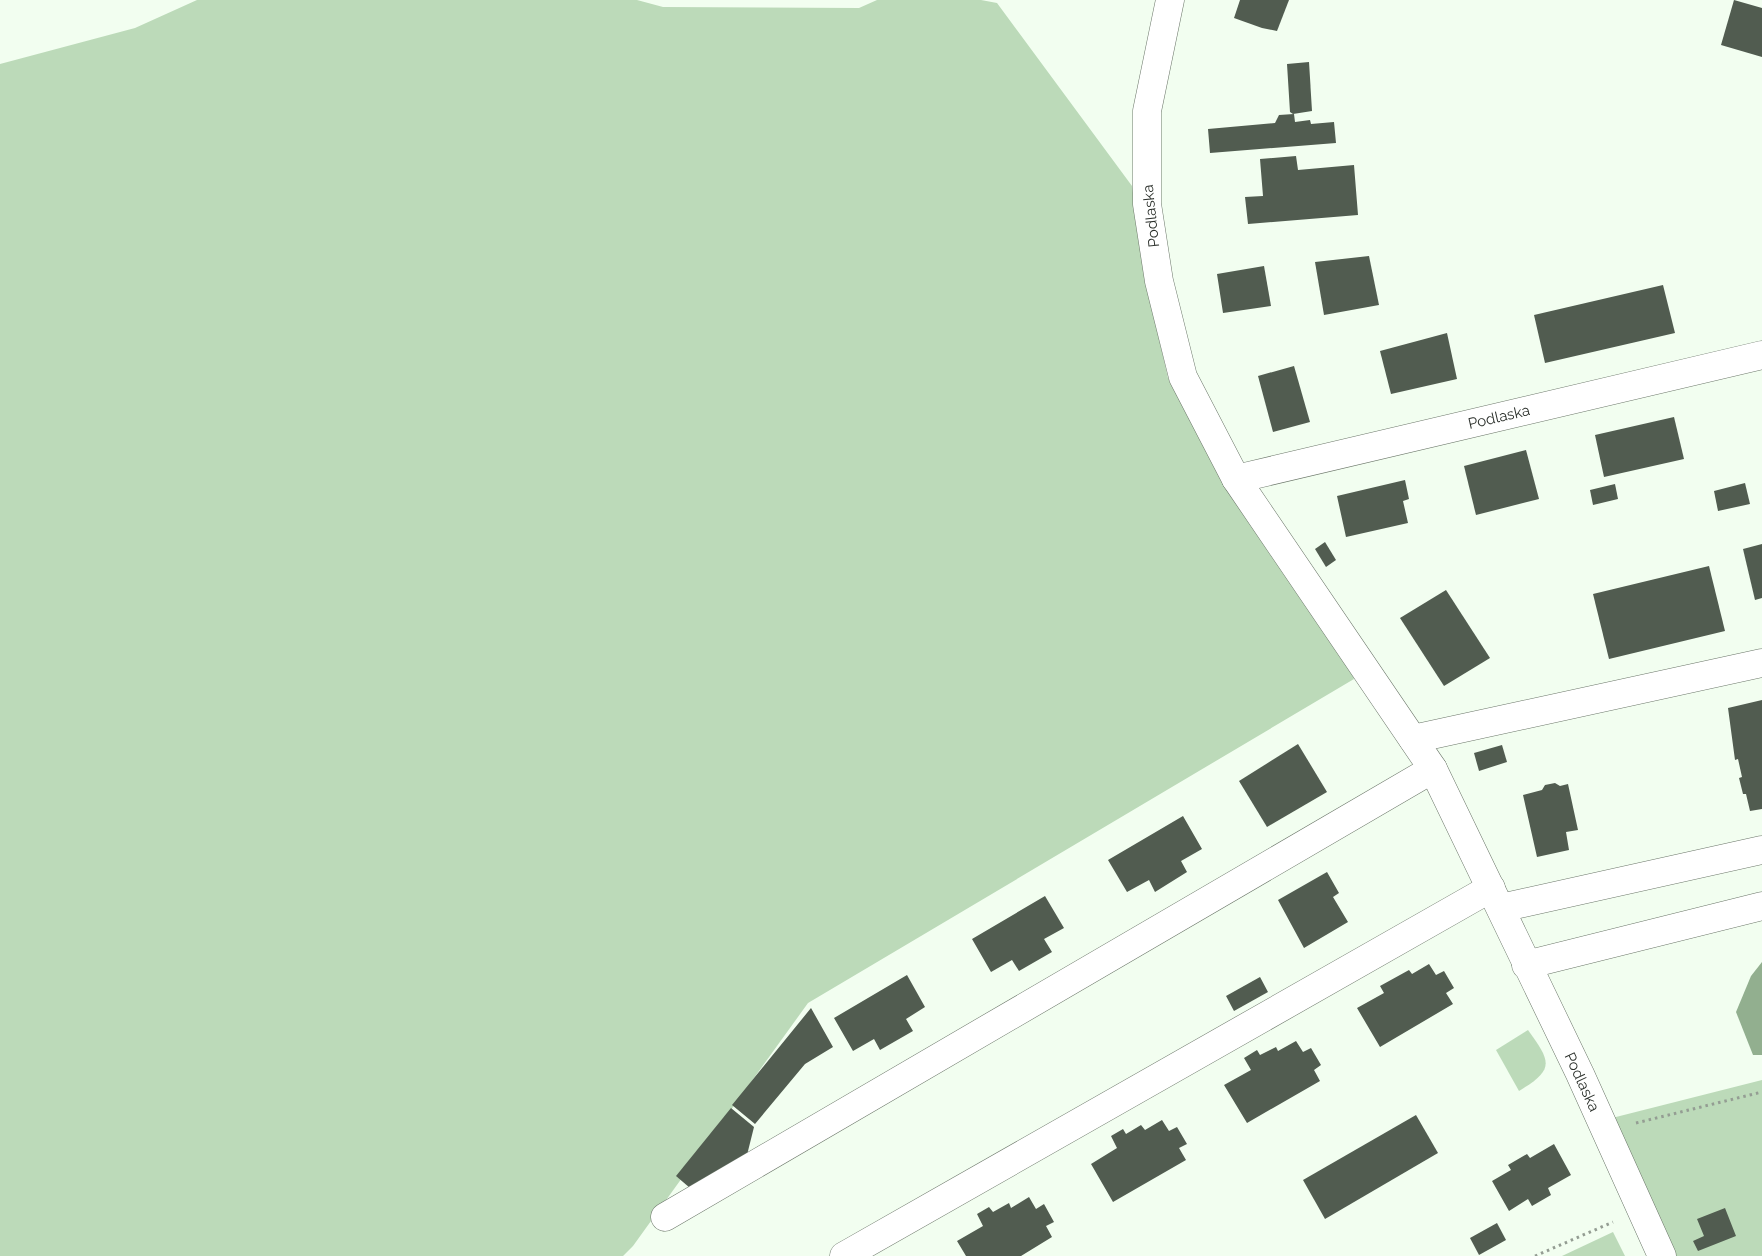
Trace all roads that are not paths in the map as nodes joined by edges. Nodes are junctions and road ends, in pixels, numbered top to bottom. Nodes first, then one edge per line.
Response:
1 (1170, 0) edge
2 (1762, 355) edge
3 (1236, 479) junction
4 (1762, 662) edge
5 (1412, 739) junction
6 (1433, 769) junction
7 (1762, 850) edge
8 (1496, 898) junction
9 (1762, 906) edge
10 (1526, 965) junction
11 (665, 1217) dead end
12 (844, 1256) edge
13 (1662, 1256) edge

1 - 3 street, Podlaska
2 - 3 street, Podlaska
3 - 5 street, Podlaska
4 - 5 street
5 - 6 street, Podlaska
6 - 8 street, Podlaska
6 - 11 street
7 - 8 street
8 - 10 street, Podlaska
8 - 12 street
9 - 10 street
10 - 13 street, Podlaska

